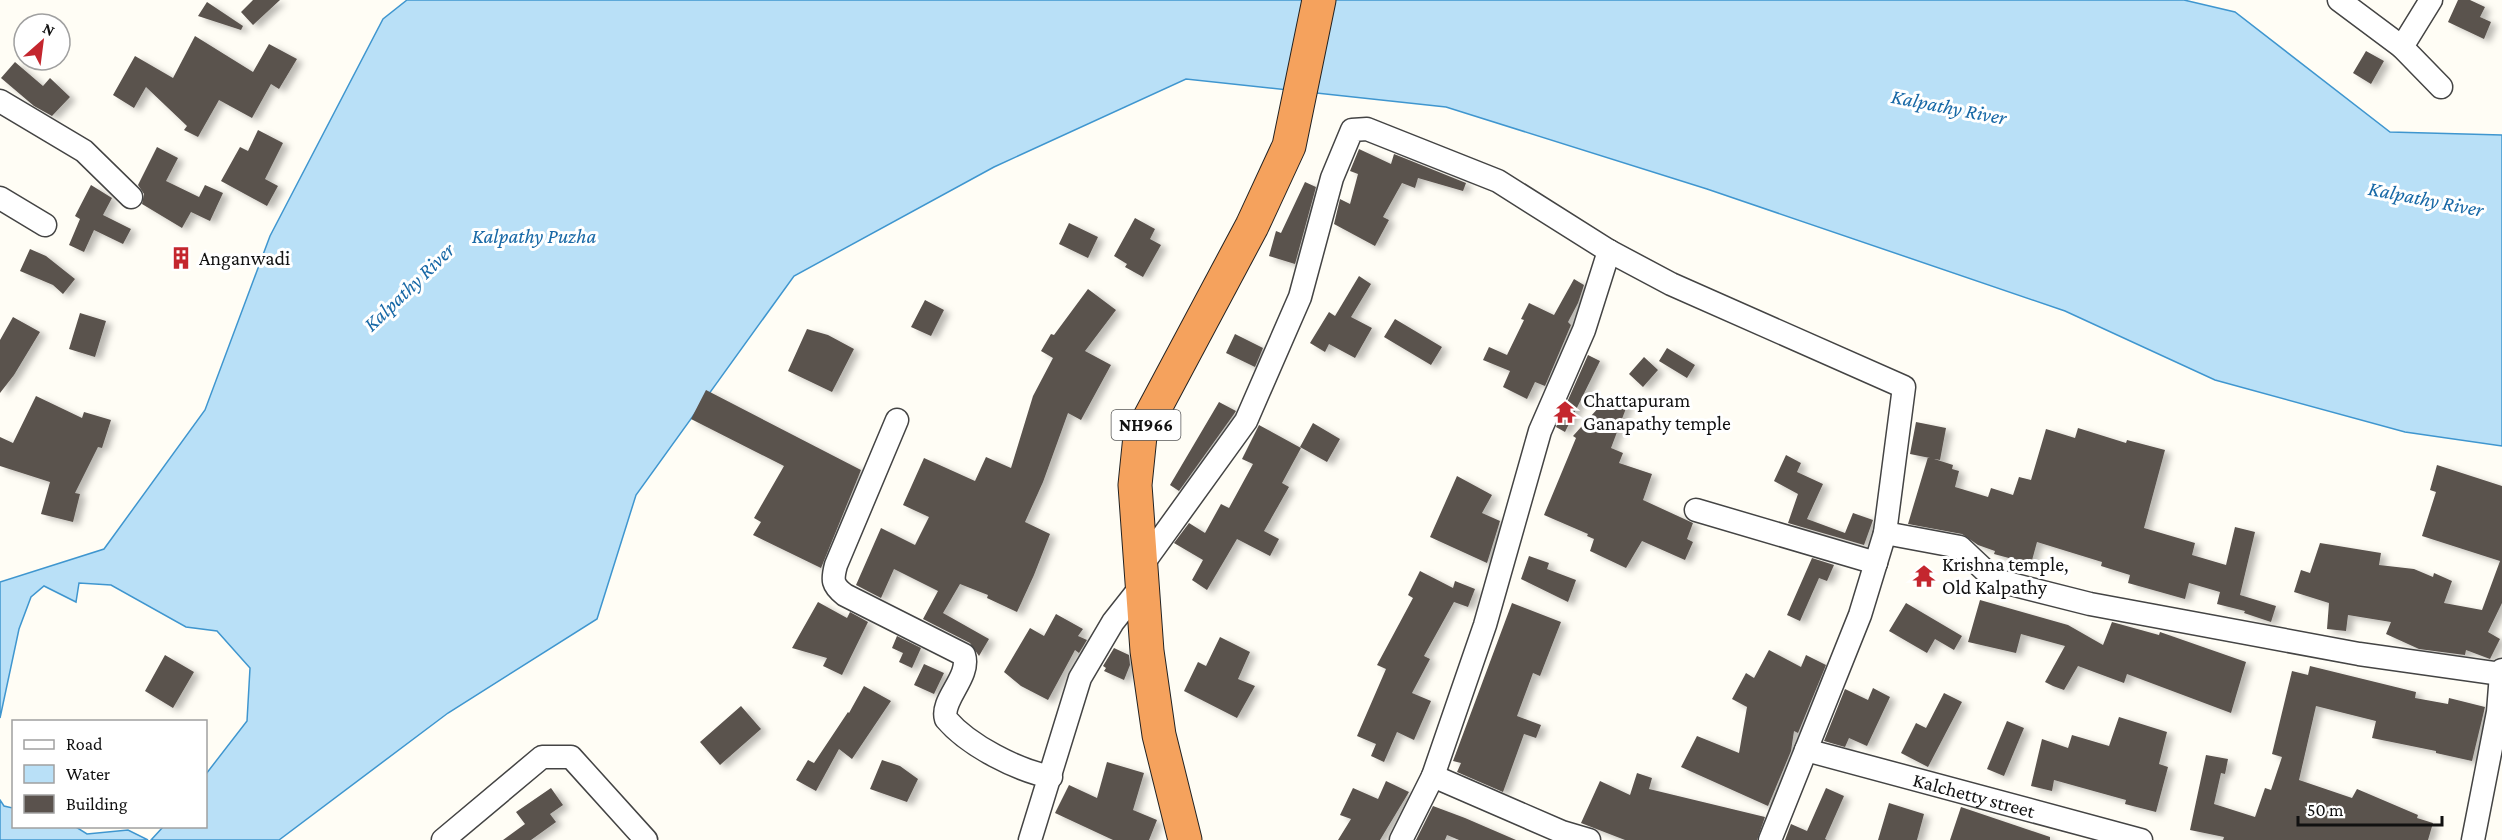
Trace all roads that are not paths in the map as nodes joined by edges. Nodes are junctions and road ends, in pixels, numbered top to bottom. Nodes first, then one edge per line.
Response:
1 (1319, 0) edge
2 (2339, 0) edge
3 (2431, 0) edge
4 (2402, 47) junction
5 (2441, 87) dead end
6 (0, 101) edge
7 (131, 197) dead end
8 (0, 198) edge
9 (45, 225) dead end
10 (1610, 251) junction
11 (897, 420) dead end
12 (1696, 510) dead end
13 (1885, 533) junction
14 (1876, 563) junction
15 (1143, 575) junction
16 (2501, 672) edge
17 (1806, 750) junction
18 (1433, 776) junction
19 (1051, 777) junction
20 (443, 840) edge
21 (646, 840) edge
22 (1030, 840) edge
23 (1185, 840) edge
24 (1401, 840) edge
25 (1589, 840) edge
26 (1770, 840) edge
27 (2141, 840) edge
28 (2473, 840) edge

1 - 15 highway, NH966
2 - 4 street
3 - 4 street
4 - 5 street
6 - 7 street
8 - 9 street
10 - 13 street
10 - 15 street
10 - 18 street
11 - 19 street
12 - 14 street
13 - 14 street
13 - 16 street
14 - 17 street
15 - 19 street
15 - 23 highway, NH966
16 - 28 street
17 - 26 street
17 - 27 street, Kalchetty street
18 - 24 street
18 - 25 street
19 - 22 street
20 - 21 street

